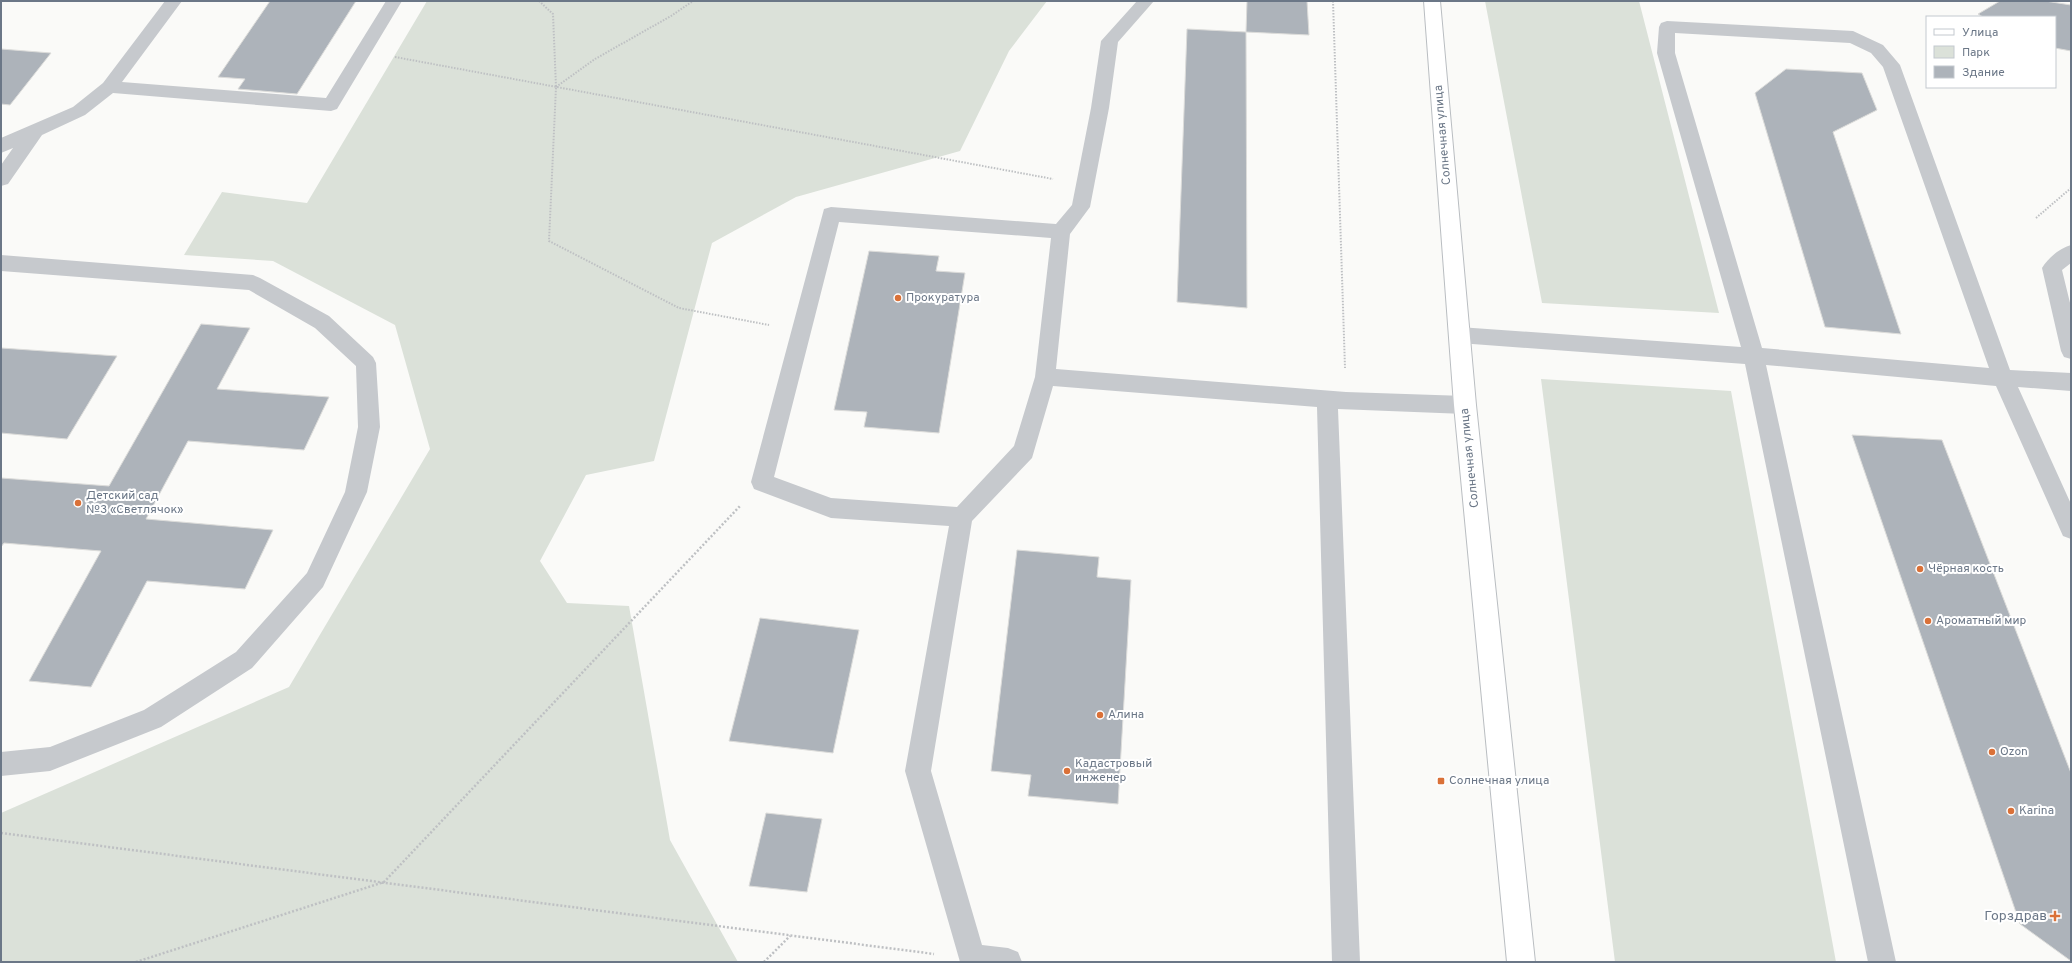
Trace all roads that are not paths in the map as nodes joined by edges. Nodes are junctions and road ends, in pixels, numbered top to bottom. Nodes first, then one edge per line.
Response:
1 (174, 1) edge
2 (394, 1) edge
3 (1146, 1) edge
4 (1432, 1) edge
5 (109, 87) junction
6 (35, 131) junction
7 (1, 146) edge
8 (1, 179) edge
9 (1061, 232) junction
10 (2071, 252) edge
11 (1, 263) edge
12 (1459, 335) junction
13 (2071, 351) edge
14 (1754, 356) junction
15 (1045, 377) junction
16 (2003, 378) junction
17 (2071, 382) edge
18 (1327, 399) junction
19 (1465, 405) junction
20 (962, 517) junction
21 (2071, 529) edge
22 (1, 764) edge
23 (1008, 962) edge
24 (1346, 962) edge
25 (1521, 962) edge
26 (1882, 962) edge

1 - 5 lane
2 - 5 lane
3 - 9 lane
4 - 12 main road, Солнечная улица
5 - 6 lane
6 - 7 lane
6 - 8 lane
9 - 15 lane
9 - 20 lane
10 - 13 lane
11 - 22 lane
12 - 14 lane
12 - 19 main road, Солнечная улица
14 - 16 lane
14 - 16 lane
14 - 26 lane
15 - 18 lane
15 - 20 lane
16 - 17 lane
16 - 21 lane
18 - 19 lane
18 - 24 lane
19 - 25 main road, Солнечная улица
20 - 23 lane

